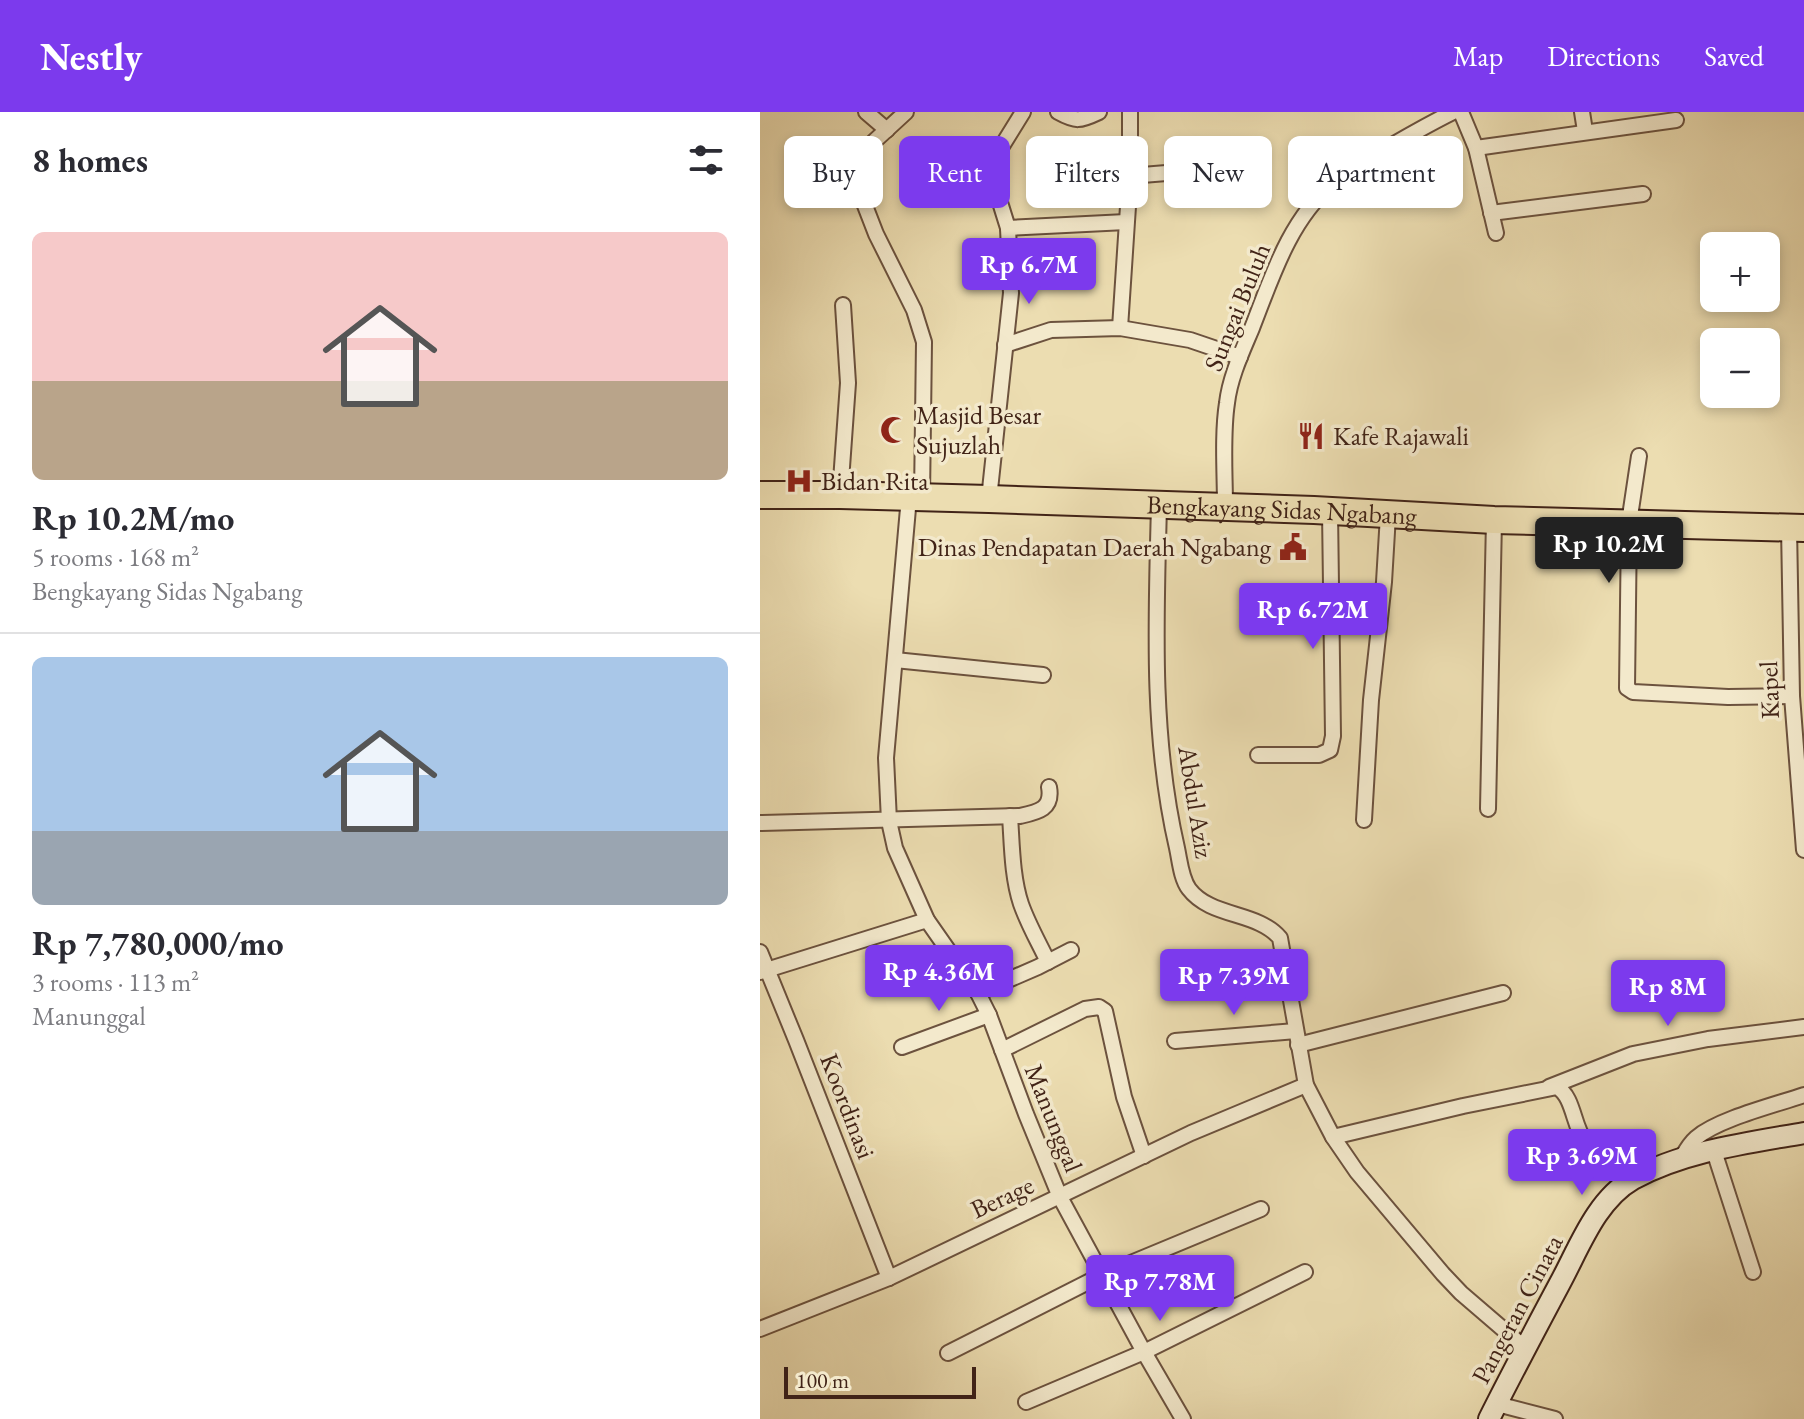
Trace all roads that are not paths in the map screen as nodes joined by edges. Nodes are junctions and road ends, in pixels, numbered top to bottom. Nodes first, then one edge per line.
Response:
1 (866, 112) edge
2 (906, 112) edge
3 (1023, 112) edge
4 (1058, 112) edge
5 (1099, 112) edge
6 (1130, 112) edge
7 (1453, 112) edge
8 (1461, 112) edge
9 (1582, 112) edge
10 (1653, 118) edge
11 (1676, 120) dead end
12 (887, 130) junction
13 (1585, 131) junction
14 (1130, 136) edge
15 (1476, 148) junction
16 (1643, 194) dead end
17 (1127, 208) edge
18 (1491, 213) junction
19 (1126, 222) junction
20 (1008, 228) junction
21 (1496, 233) dead end
22 (843, 305) dead end
23 (1120, 328) junction
24 (1005, 345) junction
25 (1240, 357) junction
26 (1639, 456) dead end
27 (760, 495) edge
28 (840, 495) junction
29 (915, 497) junction
30 (989, 499) junction
31 (1159, 506) junction
32 (1225, 507) junction
33 (1330, 511) junction
34 (1388, 515) junction
35 (1494, 520) junction
36 (1629, 523) junction
37 (1796, 528) edge
38 (895, 660) junction
39 (1043, 675) dead end
40 (1792, 696) junction
41 (1258, 755) dead end
42 (1049, 787) dead end
43 (1488, 809) dead end
44 (1010, 816) junction
45 (1364, 820) dead end
46 (889, 821) junction
47 (760, 823) edge
48 (1804, 850) edge
49 (927, 920) junction
50 (1071, 950) dead end
51 (760, 952) edge
52 (1048, 962) junction
53 (764, 970) edge
54 (978, 993) junction
55 (1503, 993) dead end
56 (989, 1015) junction
57 (1804, 1027) edge
58 (1297, 1038) junction
59 (1175, 1041) dead end
60 (902, 1047) dead end
61 (1002, 1050) junction
62 (1306, 1085) junction
63 (1549, 1087) junction
64 (1804, 1095) edge
65 (1804, 1133) edge
66 (1333, 1137) junction
67 (1714, 1151) junction
68 (1144, 1156) junction
69 (1681, 1159) junction
70 (1632, 1180) junction
71 (1060, 1197) junction
72 (1261, 1209) dead end
73 (1305, 1272) dead end
74 (1753, 1272) dead end
75 (1102, 1275) junction
76 (889, 1278) junction
77 (760, 1329) edge
78 (1525, 1348) junction
79 (1144, 1352) junction
80 (948, 1353) dead end
81 (1026, 1402) dead end
82 (1493, 1411) edge
83 (1183, 1419) edge
84 (1555, 1419) edge

1 - 12 street
2 - 12 street
3 - 20 street
4 - 5 street
6 - 14 street
7 - 25 street, Sungai Buluh
8 - 15 street
9 - 13 street
10 - 11 street
10 - 13 street
12 - 29 street, Manunggal
13 - 15 street
15 - 18 street
16 - 18 street
17 - 19 street
18 - 21 street
19 - 20 street
19 - 23 street
20 - 24 street
22 - 28 street
23 - 24 street
23 - 25 street
24 - 30 street
25 - 32 street, Sungai Buluh
26 - 36 street
27 - 28 highway, Bengkayang Sidas Ngabang
28 - 29 highway, Bengkayang Sidas Ngabang
29 - 30 highway, Bengkayang Sidas Ngabang
29 - 38 street, Manunggal
30 - 31 highway, Bengkayang Sidas Ngabang
31 - 32 highway, Bengkayang Sidas Ngabang
31 - 58 street, Abdul Aziz
32 - 33 highway, Bengkayang Sidas Ngabang
33 - 34 highway, Bengkayang Sidas Ngabang
33 - 41 street
34 - 35 highway, Bengkayang Sidas Ngabang
34 - 45 street
35 - 36 highway, Bengkayang Sidas Ngabang
35 - 43 street
36 - 37 highway, Bengkayang Sidas Ngabang
36 - 40 street
37 - 40 street, Kapel
38 - 39 street
38 - 46 street, Manunggal
40 - 48 street, Kapel
42 - 44 street
44 - 46 street
44 - 52 street
46 - 47 street
46 - 49 street, Manunggal
49 - 53 street
49 - 54 street, Manunggal
50 - 52 street
51 - 53 street, Koordinasi
52 - 54 street
53 - 76 street, Koordinasi
54 - 56 street, Manunggal
55 - 58 street
56 - 60 street
56 - 61 street, Manunggal
57 - 63 street
58 - 59 street
58 - 62 street, Abdul Aziz
61 - 68 street
61 - 71 street, Manunggal
62 - 66 street, Abdul Aziz
62 - 68 street, Berage
63 - 66 street
63 - 70 street
64 - 69 street
65 - 67 street, Pangeran Cinata
66 - 78 street, Abdul Aziz
67 - 69 street, Pangeran Cinata
67 - 74 street
68 - 71 street, Berage
69 - 70 street, Pangeran Cinata
70 - 78 street, Pangeran Cinata
71 - 75 street, Manunggal
71 - 76 street, Berage
72 - 75 street
73 - 79 street
75 - 79 street, Manunggal
75 - 80 street
76 - 77 street, Berage
78 - 82 street, Pangeran Cinata
79 - 81 street
79 - 83 street, Manunggal
82 - 84 street

